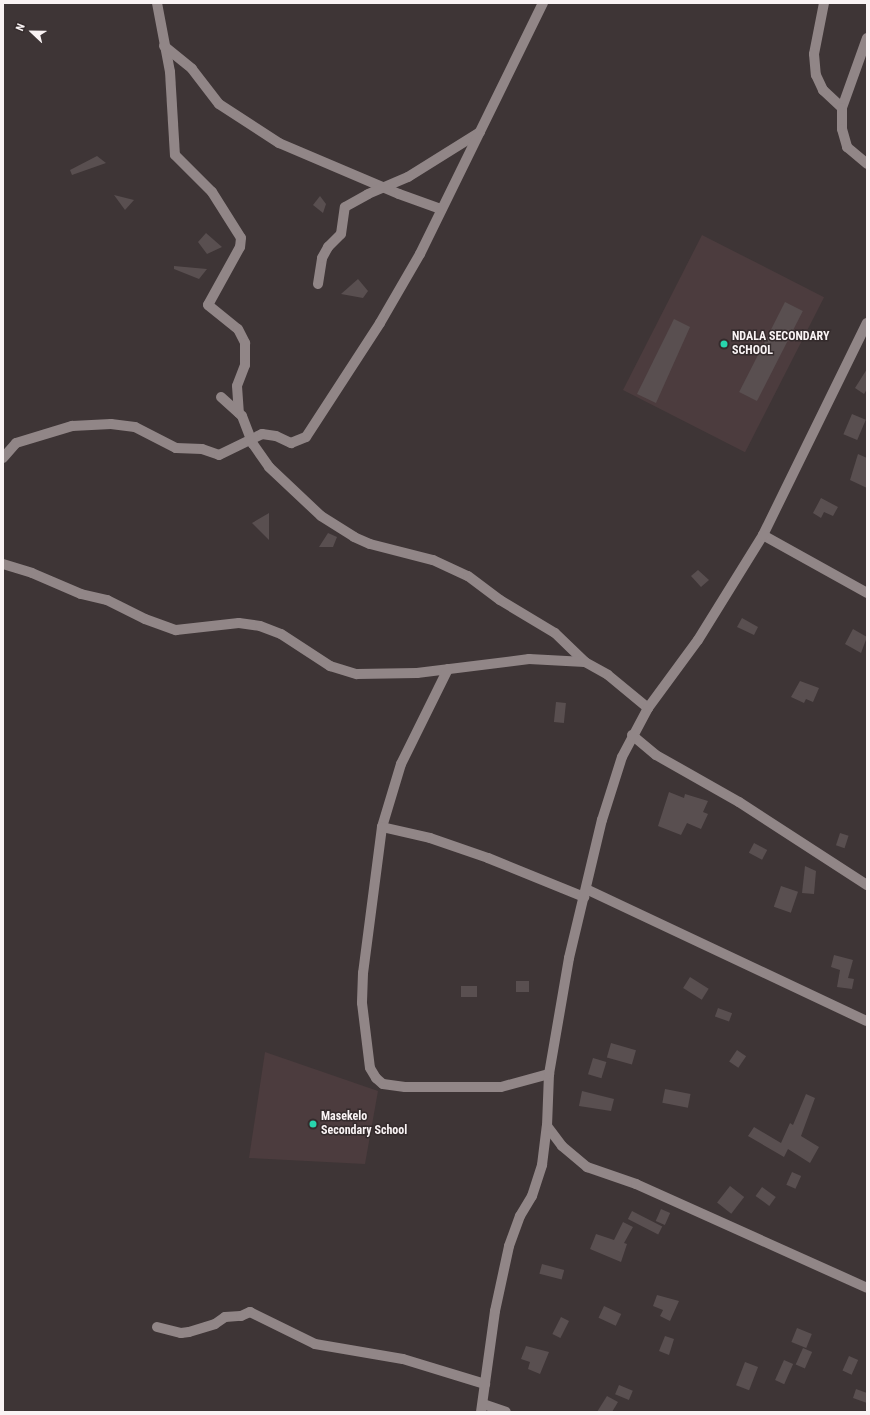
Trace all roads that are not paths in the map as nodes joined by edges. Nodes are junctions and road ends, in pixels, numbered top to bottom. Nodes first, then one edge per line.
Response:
1 (157, 3) edge
2 (543, 3) edge
3 (824, 3) edge
4 (867, 38) edge
5 (164, 46) junction
6 (842, 108) junction
7 (480, 132) junction
8 (867, 164) edge
9 (382, 187) junction
10 (441, 209) junction
11 (318, 284) dead end
12 (867, 324) edge
13 (220, 397) dead end
14 (239, 413) junction
15 (250, 438) junction
16 (3, 458) edge
17 (763, 535) junction
18 (3, 564) edge
19 (867, 593) edge
20 (585, 662) junction
21 (448, 669) junction
22 (648, 708) junction
23 (632, 735) junction
24 (382, 827) junction
25 (867, 886) edge
26 (585, 893) junction
27 (867, 1021) edge
28 (549, 1074) junction
29 (547, 1126) junction
30 (867, 1288) edge
31 (157, 1327) dead end
32 (485, 1384) junction
33 (482, 1408) edge
34 (506, 1412) edge

1 - 5 street
2 - 7 street
3 - 6 street
4 - 6 street
5 - 9 street
5 - 14 street
6 - 8 street
7 - 9 street
7 - 10 street
9 - 10 street
9 - 11 street
10 - 15 street
12 - 17 street
13 - 14 street
14 - 15 street
15 - 16 street
15 - 20 street
17 - 19 street
17 - 22 street
18 - 21 street
20 - 21 street
20 - 22 street
21 - 24 street
22 - 23 street
23 - 25 street
23 - 26 street
24 - 26 street
24 - 28 street
26 - 27 street
26 - 28 street
28 - 29 street
29 - 30 street
29 - 32 street
31 - 32 street
32 - 33 street
33 - 34 street

